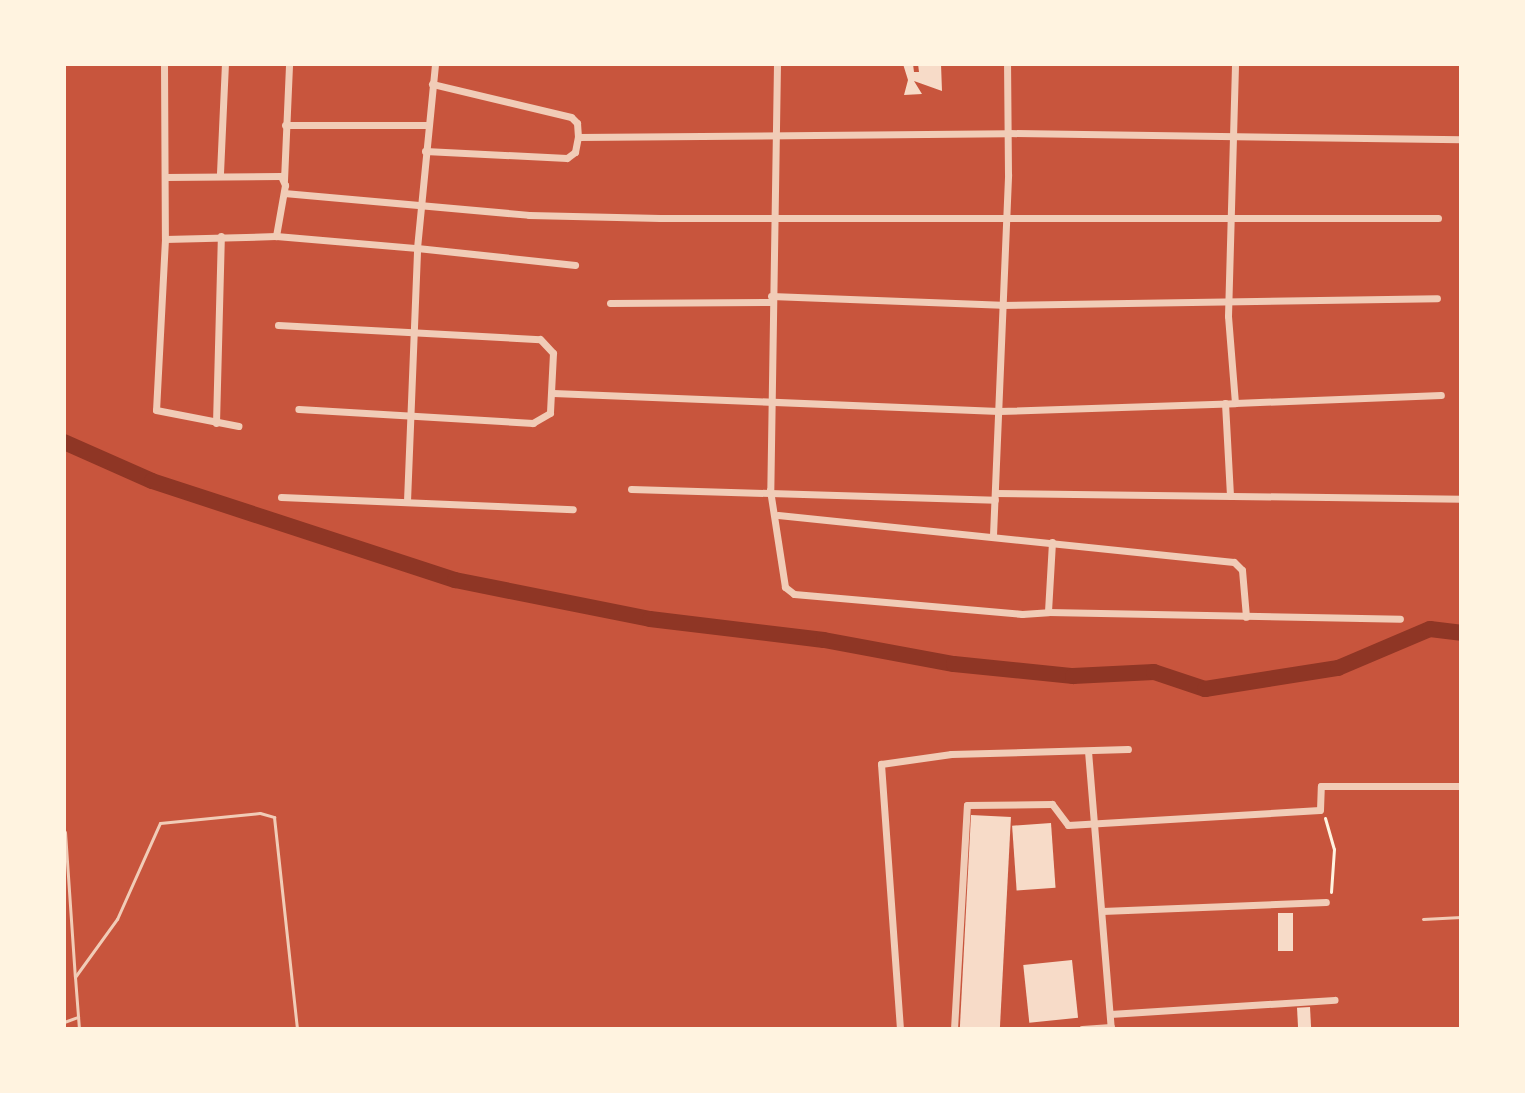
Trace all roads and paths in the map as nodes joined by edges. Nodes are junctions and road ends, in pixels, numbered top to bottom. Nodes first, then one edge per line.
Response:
1 (164, 64) edge
2 (225, 64) edge
3 (289, 64) edge
4 (435, 64) edge
5 (777, 64) edge
6 (1007, 64) edge
7 (1235, 64) edge
8 (432, 84) junction
9 (285, 125) junction
10 (427, 125) junction
11 (1008, 133) junction
12 (578, 137) junction
13 (775, 137) junction
14 (1235, 139) junction
15 (1461, 139) edge
16 (425, 151) junction
17 (220, 173) junction
18 (165, 177) junction
19 (284, 180) junction
20 (284, 193) junction
21 (422, 207) junction
22 (773, 215) junction
23 (1006, 218) junction
24 (1233, 218) junction
25 (1438, 218) dead end
26 (221, 236) junction
27 (276, 236) junction
28 (165, 239) junction
29 (417, 248) junction
30 (575, 265) dead end
31 (1437, 298) dead end
32 (771, 299) junction
33 (1230, 300) junction
34 (610, 303) dead end
35 (1001, 305) junction
36 (278, 325) dead end
37 (414, 332) junction
38 (553, 393) junction
39 (1441, 395) dead end
40 (769, 399) junction
41 (1225, 403) junction
42 (1235, 403) junction
43 (298, 409) dead end
44 (999, 411) junction
45 (413, 415) junction
46 (216, 423) junction
47 (238, 426) dead end
48 (631, 489) dead end
49 (770, 490) junction
50 (1230, 496) junction
51 (281, 497) dead end
52 (995, 497) junction
53 (1461, 499) edge
54 (407, 501) junction
55 (573, 509) dead end
56 (778, 515) junction
57 (993, 535) junction
58 (1052, 542) junction
59 (1048, 612) junction
60 (1246, 617) junction
61 (1400, 619) dead end
62 (1128, 749) dead end
63 (1088, 751) junction
64 (1461, 786) edge
65 (1320, 810) junction
66 (1095, 821) junction
67 (65, 832) edge
68 (1326, 902) joint
69 (1102, 911) junction
70 (1461, 917) edge
71 (1423, 919) dead end
72 (75, 977) junction
73 (1335, 1000) dead end
74 (1110, 1014) junction
75 (78, 1017) junction
76 (64, 1022) edge
77 (1111, 1028) edge
78 (79, 1029) edge
79 (297, 1029) edge
80 (900, 1029) edge
81 (954, 1029) edge
82 (1082, 1029) edge

1 - 18 street
2 - 17 street
3 - 9 street
4 - 8 street
5 - 13 street
6 - 11 street
7 - 14 street
8 - 10 street
8 - 12 street
9 - 10 street
9 - 19 street
10 - 16 street
11 - 13 street
11 - 14 street
11 - 23 street
12 - 13 street
12 - 16 street
13 - 22 street
14 - 15 street
14 - 24 street
16 - 21 street
17 - 18 street
17 - 19 street
18 - 28 street
19 - 20 street
20 - 21 street
20 - 27 street
21 - 22 street
21 - 29 street
22 - 23 street
22 - 32 street
23 - 24 street
23 - 35 street
24 - 25 street
24 - 33 street
26 - 27 street
26 - 28 street
26 - 46 street
27 - 29 street
28 - 46 street
29 - 30 street
29 - 37 street
31 - 33 street
32 - 34 street
32 - 35 street
32 - 40 street
33 - 35 street
33 - 42 street
35 - 44 street
36 - 37 street
37 - 38 street
37 - 45 street
38 - 40 street
38 - 45 street
39 - 42 street
40 - 44 street
40 - 49 street
41 - 42 street
41 - 44 street
41 - 50 street
43 - 45 street
44 - 52 street
45 - 54 street
46 - 47 street
48 - 49 street
49 - 52 street
49 - 56 street
50 - 52 street
50 - 53 street
51 - 54 street
52 - 57 street
54 - 55 street
56 - 57 street
56 - 59 street
57 - 58 street
58 - 59 street
58 - 60 street
59 - 60 street
60 - 61 street
62 - 63 street
63 - 66 street
63 - 80 street
64 - 65 street
65 - 66 street
65 - 68 path
66 - 69 street
66 - 81 street
67 - 72 lane
68 - 69 street
69 - 74 street
70 - 71 lane
72 - 75 lane
72 - 79 lane
73 - 74 street
74 - 77 street
75 - 76 lane
75 - 78 lane
77 - 82 street

